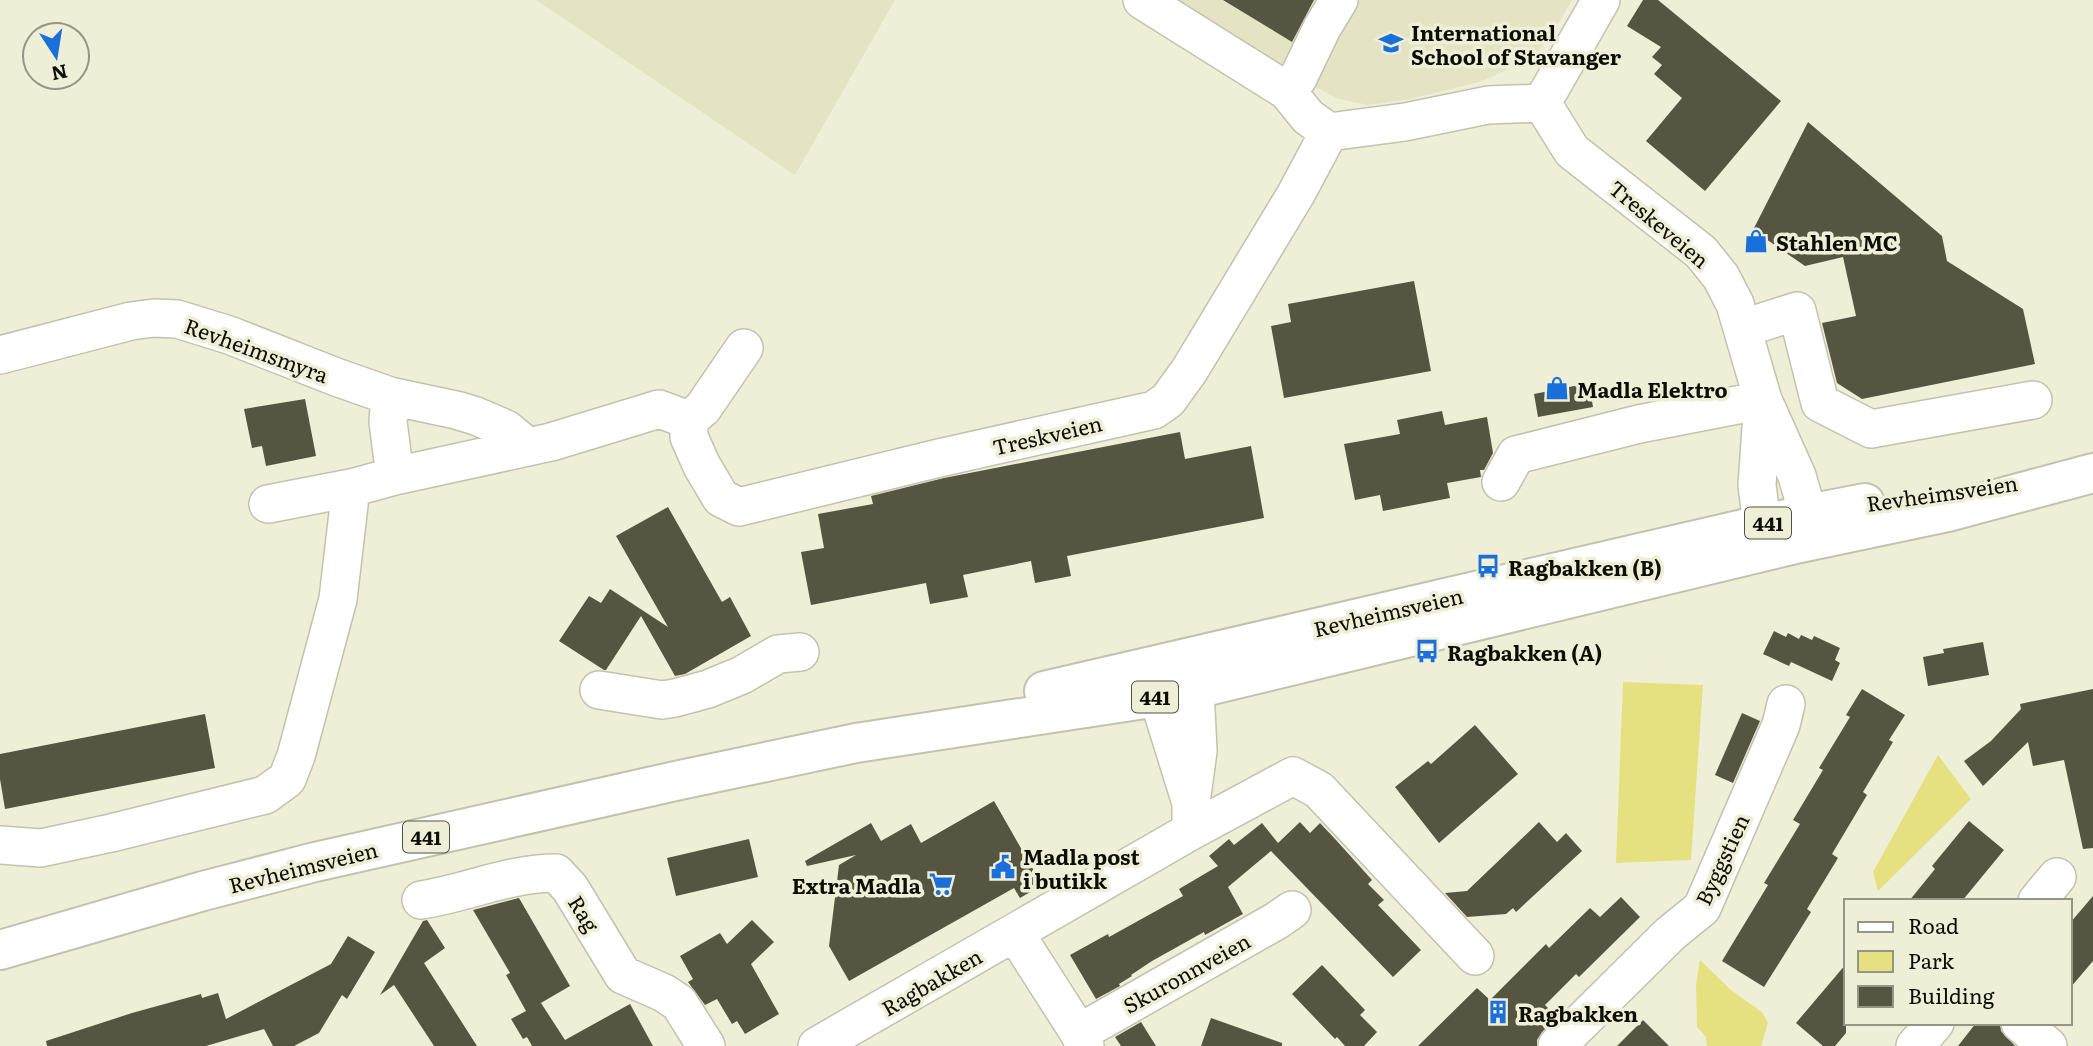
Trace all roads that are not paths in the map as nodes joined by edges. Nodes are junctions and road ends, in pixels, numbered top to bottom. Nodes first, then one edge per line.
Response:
1 (1142, 0) edge
2 (1339, 0) edge
3 (1601, 0) edge
4 (1287, 91) junction
5 (1542, 103) junction
6 (1329, 132) junction
7 (1744, 328) junction
8 (744, 348) dead end
9 (0, 355) edge
10 (390, 396) junction
11 (1763, 400) junction
12 (2033, 400) dead end
13 (696, 414) junction
14 (528, 447) junction
15 (395, 476) junction
16 (2092, 476) edge
17 (1501, 482) dead end
18 (351, 488) junction
19 (268, 504) dead end
20 (1787, 528) junction
21 (800, 652) dead end
22 (1174, 683) junction
23 (599, 690) dead end
24 (1786, 704) dead end
25 (1191, 817) junction
26 (0, 845) edge
27 (421, 900) dead end
28 (1292, 910) dead end
29 (1015, 933) junction
30 (0, 950) edge
31 (1475, 956) dead end
32 (1933, 1025) edge
33 (2022, 1025) edge
34 (1082, 1039) edge
35 (831, 1043) edge
36 (706, 1046) edge
37 (1557, 1046) edge
38 (1915, 1046) edge
39 (2048, 1046) edge

1 - 4 street
2 - 4 street
3 - 5 street
4 - 6 street
5 - 6 street
5 - 7 street, Treskeveien
6 - 13 street, Treskveien
7 - 11 street, Treskeveien
7 - 12 street
8 - 13 street
9 - 10 street, Revheimsmyra
10 - 14 street, Revheimsmyra
10 - 15 street
11 - 17 street
11 - 20 street, Treskeveien
13 - 14 street
14 - 15 street
15 - 18 street
16 - 20 main road, Revheimsveien / 441
18 - 19 street
18 - 26 street
20 - 22 main road, Revheimsveien / 441
21 - 23 street
22 - 25 street
22 - 30 main road, Revheimsveien / 441
24 - 37 street, Byggstien
25 - 29 street, Ragbakken
25 - 31 street, Ragbakken
27 - 36 street, Rag
28 - 34 street, Skuronnveien
29 - 34 street, Skuronnveien
29 - 35 street, Ragbakken
32 - 38 street
33 - 39 street

